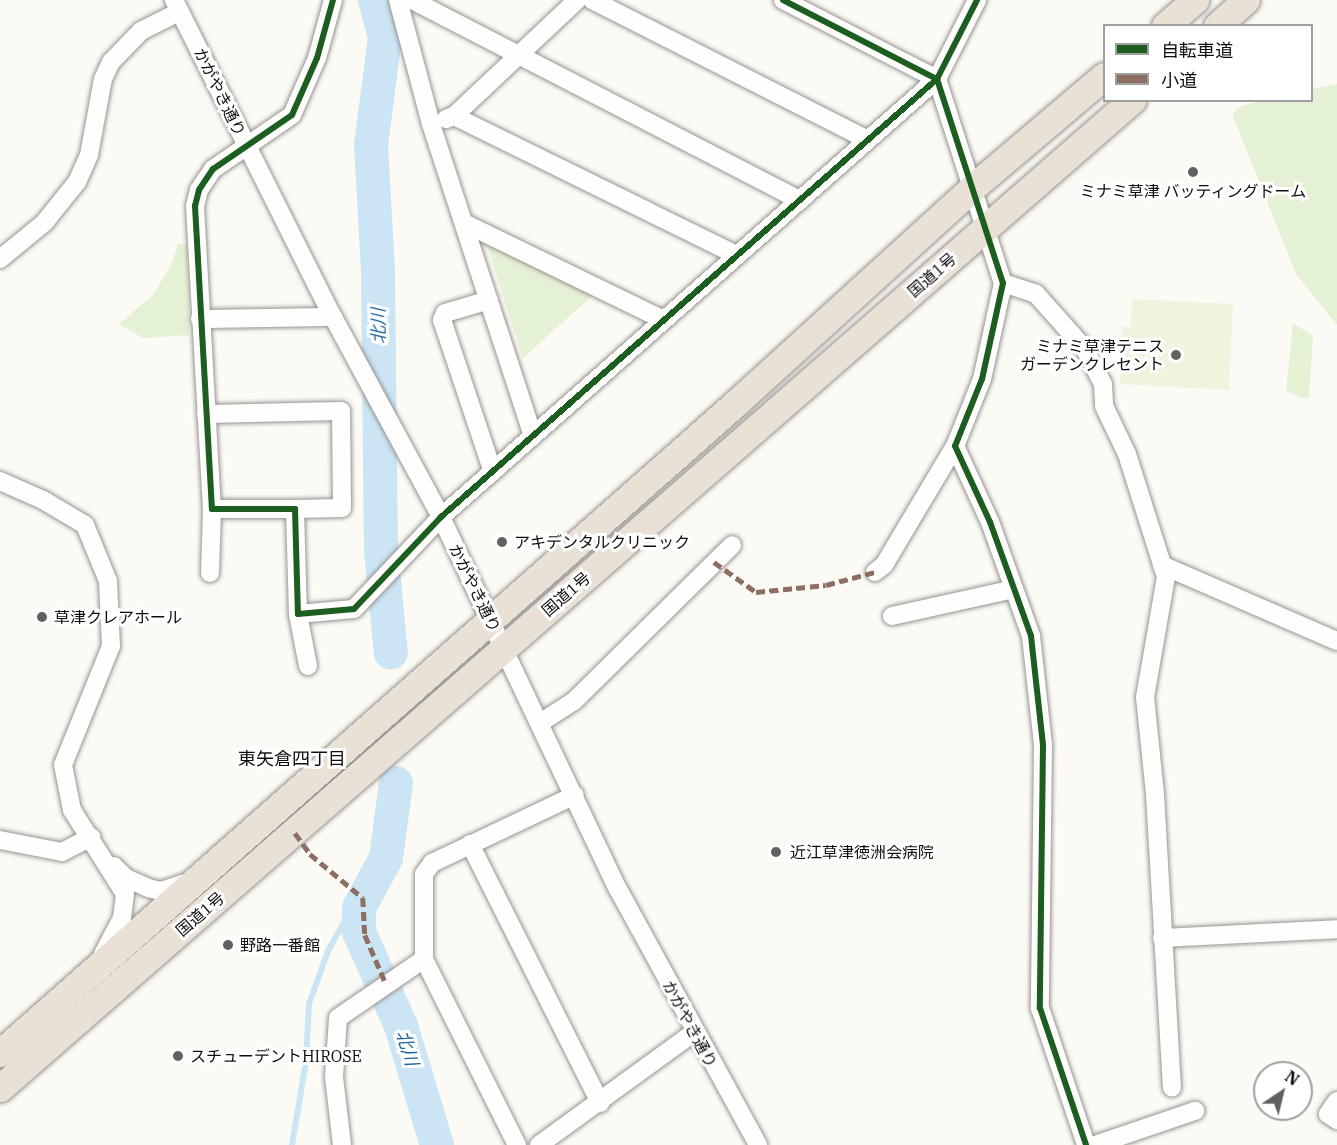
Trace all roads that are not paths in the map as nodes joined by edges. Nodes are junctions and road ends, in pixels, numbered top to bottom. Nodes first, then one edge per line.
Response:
1 (333, 0) edge
2 (399, 0) edge
3 (412, 0) edge
4 (578, 0) edge
5 (592, 0) edge
6 (783, 0) edge
7 (977, 0) edge
8 (1195, 0) edge
9 (1246, 0) edge
10 (176, 6) edge
11 (1167, 24) edge
12 (1219, 24) edge
13 (519, 55) junction
14 (1103, 77) edge
15 (937, 79) junction
16 (1130, 102) edge
17 (454, 116) junction
18 (431, 124) junction
19 (868, 140) junction
20 (246, 147) junction
21 (972, 188) junction
22 (800, 200) junction
23 (464, 223) junction
24 (985, 230) junction
25 (737, 255) junction
26 (0, 259) edge
27 (1003, 282) junction
28 (489, 300) junction
29 (333, 317) junction
30 (200, 319) junction
31 (664, 320) junction
32 (206, 414) junction
33 (533, 436) junction
34 (954, 446) junction
35 (493, 472) junction
36 (0, 481) edge
37 (212, 509) junction
38 (295, 509) junction
39 (441, 517) junction
40 (732, 545) dead end
41 (1162, 565) junction
42 (875, 572) dead end
43 (210, 573) dead end
44 (1014, 589) junction
45 (298, 614) junction
46 (892, 615) dead end
47 (490, 618) junction
48 (1337, 641) edge
49 (504, 647) junction
50 (308, 666) dead end
51 (540, 723) junction
52 (575, 795) junction
53 (91, 837) junction
54 (0, 840) edge
55 (471, 844) junction
56 (104, 856) junction
57 (197, 878) junction
58 (1337, 929) edge
59 (1162, 938) junction
60 (424, 959) junction
61 (89, 974) junction
62 (693, 1033) junction
63 (0, 1053) edge
64 (0, 1088) edge
65 (1172, 1088) dead end
66 (1337, 1101) edge
67 (600, 1103) junction
68 (1195, 1111) dead end
69 (1337, 1120) edge
70 (342, 1145) edge
71 (517, 1145) edge
72 (539, 1145) edge
73 (758, 1145) edge
74 (1086, 1145) edge
75 (1095, 1145) edge

1 - 20 street
2 - 18 street
3 - 13 street
4 - 13 street
5 - 19 street
6 - 15 street
7 - 15 street
8 - 11 highway
9 - 12 highway
10 - 20 street, かがやき通り
10 - 26 street
13 - 17 street
13 - 22 street
14 - 21 highway, 国道1号
15 - 19 street
15 - 21 street
16 - 24 highway, 国道1号
17 - 18 street
17 - 25 street
18 - 23 street
19 - 22 street
20 - 29 street, かがやき通り
20 - 30 street
21 - 24 street
21 - 47 highway, 国道1号
22 - 25 street
23 - 28 street
23 - 31 street
24 - 27 street
24 - 49 highway, 国道1号
25 - 31 street
27 - 34 street
27 - 41 street
28 - 33 street
28 - 35 street
29 - 30 street
29 - 39 street, かがやき通り
30 - 32 street
31 - 33 street
32 - 37 street
32 - 38 street
33 - 35 street
34 - 42 street
34 - 44 street
35 - 39 street
36 - 53 street
37 - 38 street
37 - 43 street
38 - 45 street
39 - 45 street
39 - 47 street, かがやき通り
40 - 51 street
41 - 48 street
41 - 59 street
44 - 46 street
44 - 74 street
45 - 50 street
47 - 49 street, かがやき通り
47 - 57 highway, 国道1号
49 - 51 street, かがやき通り
49 - 64 highway, 国道1号
51 - 52 street, かがやき通り
52 - 55 street
52 - 62 street, かがやき通り
53 - 54 street
53 - 56 street
55 - 60 street
55 - 67 street
56 - 57 street
56 - 61 street
57 - 61 highway, 国道1号
58 - 59 street
59 - 65 street
60 - 70 street
60 - 71 street
61 - 63 highway, 国道1号
62 - 67 street
62 - 73 street, かがやき通り
66 - 69 street
67 - 72 street
68 - 75 street

